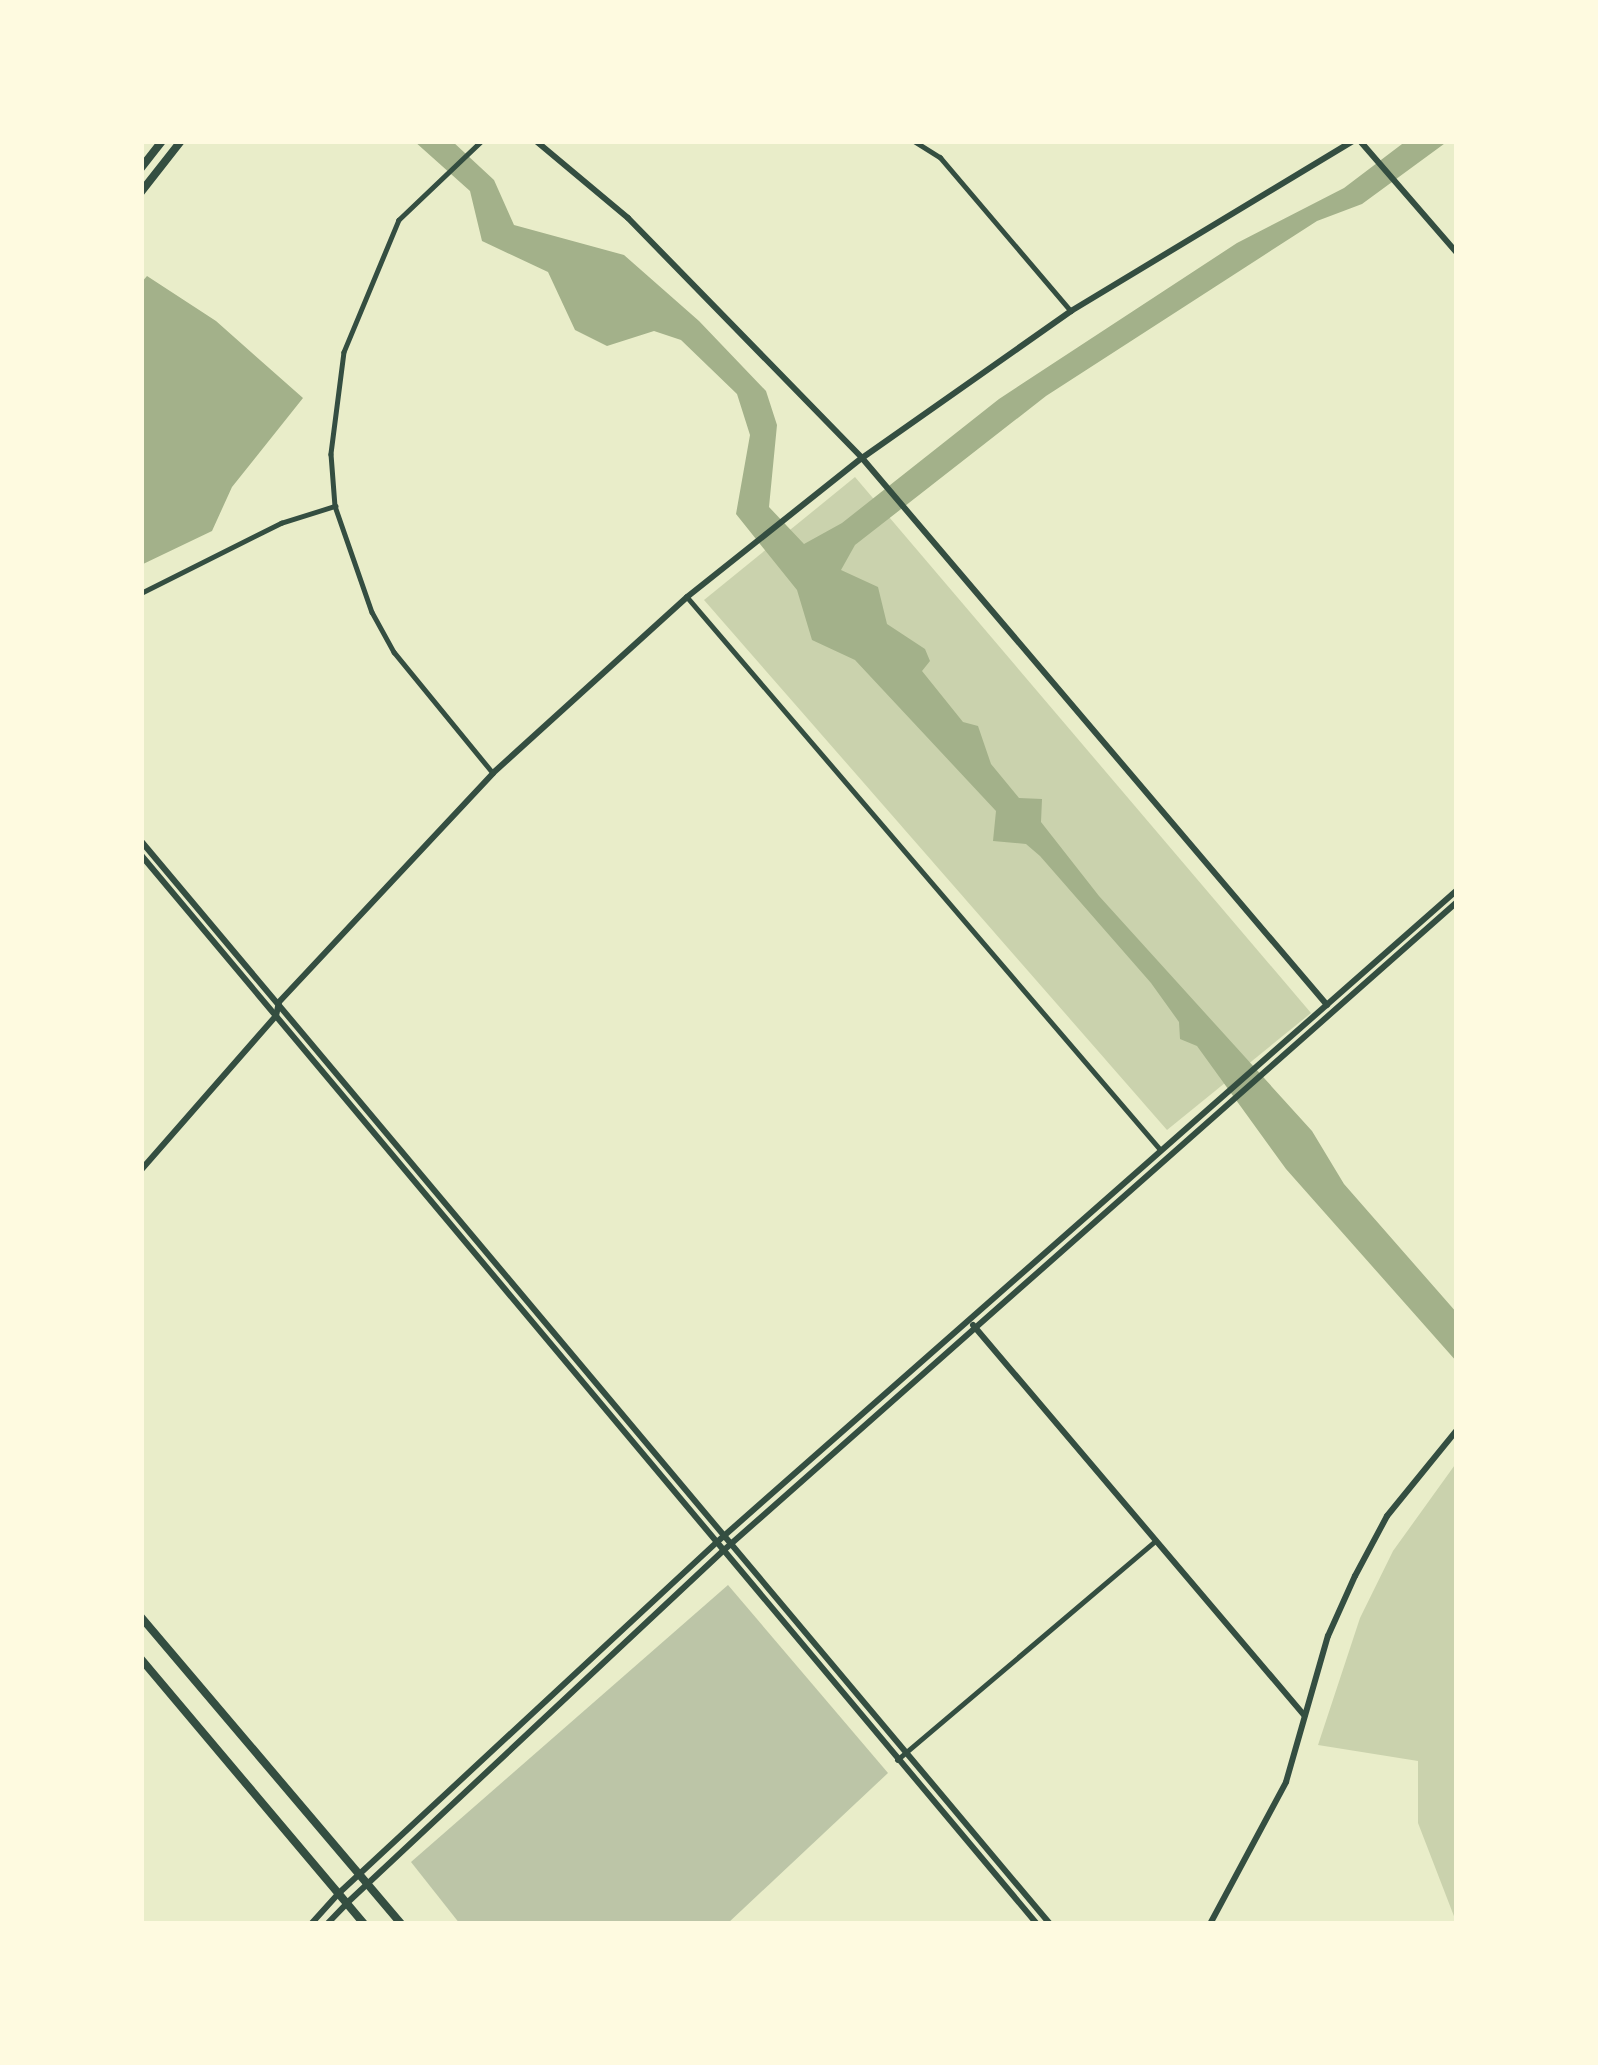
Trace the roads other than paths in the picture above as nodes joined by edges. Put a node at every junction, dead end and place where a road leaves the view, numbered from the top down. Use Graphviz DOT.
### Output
graph roads {
  1 [pos="162,141"];
  2 [pos="181,141"];
  3 [pos="482,141"];
  4 [pos="536,141"];
  5 [pos="914,141"];
  6 [pos="1356,141"];
  7 [pos="141,168"];
  8 [pos="141,192"];
  9 [pos="1457,253"];
  10 [pos="1071,310"];
  11 [pos="862,458"];
  12 [pos="335,506"];
  13 [pos="141,593"];
  14 [pos="687,597"];
  15 [pos="493,773"];
  16 [pos="141,841"];
  17 [pos="141,855"];
  18 [pos="1457,890"];
  19 [pos="1457,902"];
  20 [pos="279,1002"];
  21 [pos="1327,1005"];
  22 [pos="277,1016"];
  23 [pos="1275,1056"];
  24 [pos="1219,1105"];
  25 [pos="1160,1150"];
  26 [pos="141,1170"];
  27 [pos="968,1318"];
  28 [pos="974,1326"];
  29 [pos="1457,1430"];
  30 [pos="725,1534"];
  31 [pos="1154,1541"];
  32 [pos="717,1542"];
  33 [pos="732,1543"];
  34 [pos="724,1550"];
  35 [pos="141,1617"];
  36 [pos="141,1659"];
  37 [pos="1304,1715"];
  38 [pos="904,1753"];
  39 [pos="897,1760"];
  40 [pos="358,1874"];
  41 [pos="367,1883"];
  42 [pos="339,1894"];
  43 [pos="347,1903"];
  44 [pos="311,1924"];
  45 [pos="327,1924"];
  46 [pos="364,1924"];
  47 [pos="401,1924"];
  48 [pos="1037,1924"];
  49 [pos="1050,1924"];
  50 [pos="1210,1924"];
  1 -- 7 [label="main road"];
  2 -- 8 [label="main road"];
  3 -- 12 [label="street"];
  4 -- 11 [label="street"];
  5 -- 10 [label="street"];
  6 -- 9 [label="street"];
  6 -- 10 [label="street"];
  10 -- 11 [label="street"];
  11 -- 14 [label="street"];
  11 -- 21 [label="street"];
  12 -- 13 [label="street"];
  12 -- 15 [label="street"];
  14 -- 15 [label="street"];
  14 -- 25 [label="street"];
  15 -- 20 [label="street"];
  16 -- 20 [label="street"];
  17 -- 22 [label="street"];
  18 -- 21 [label="street"];
  19 -- 23 [label="street"];
  20 -- 22 [label="street"];
  20 -- 30 [label="street"];
  21 -- 23 [label="street"];
  22 -- 26 [label="street"];
  22 -- 32 [label="street"];
  23 -- 24 [label="street"];
  24 -- 25 [label="street"];
  24 -- 28 [label="street"];
  25 -- 27 [label="street"];
  27 -- 28 [label="street"];
  27 -- 30 [label="street"];
  28 -- 31 [label="street"];
  28 -- 33 [label="street"];
  29 -- 37 [label="street"];
  30 -- 32 [label="street"];
  30 -- 33 [label="street"];
  31 -- 37 [label="street"];
  31 -- 38 [label="street"];
  32 -- 34 [label="street"];
  32 -- 40 [label="street"];
  33 -- 34 [label="street"];
  33 -- 38 [label="street"];
  34 -- 39 [label="street"];
  34 -- 41 [label="street"];
  35 -- 40 [label="main road"];
  36 -- 42 [label="main road"];
  37 -- 50 [label="street"];
  38 -- 39 [label="street"];
  38 -- 49 [label="street"];
  39 -- 48 [label="street"];
  40 -- 41 [label="main road"];
  40 -- 42 [label="street"];
  41 -- 43 [label="street"];
  41 -- 47 [label="main road"];
  42 -- 43 [label="main road"];
  42 -- 44 [label="street"];
  43 -- 45 [label="street"];
  43 -- 46 [label="main road"];
}
